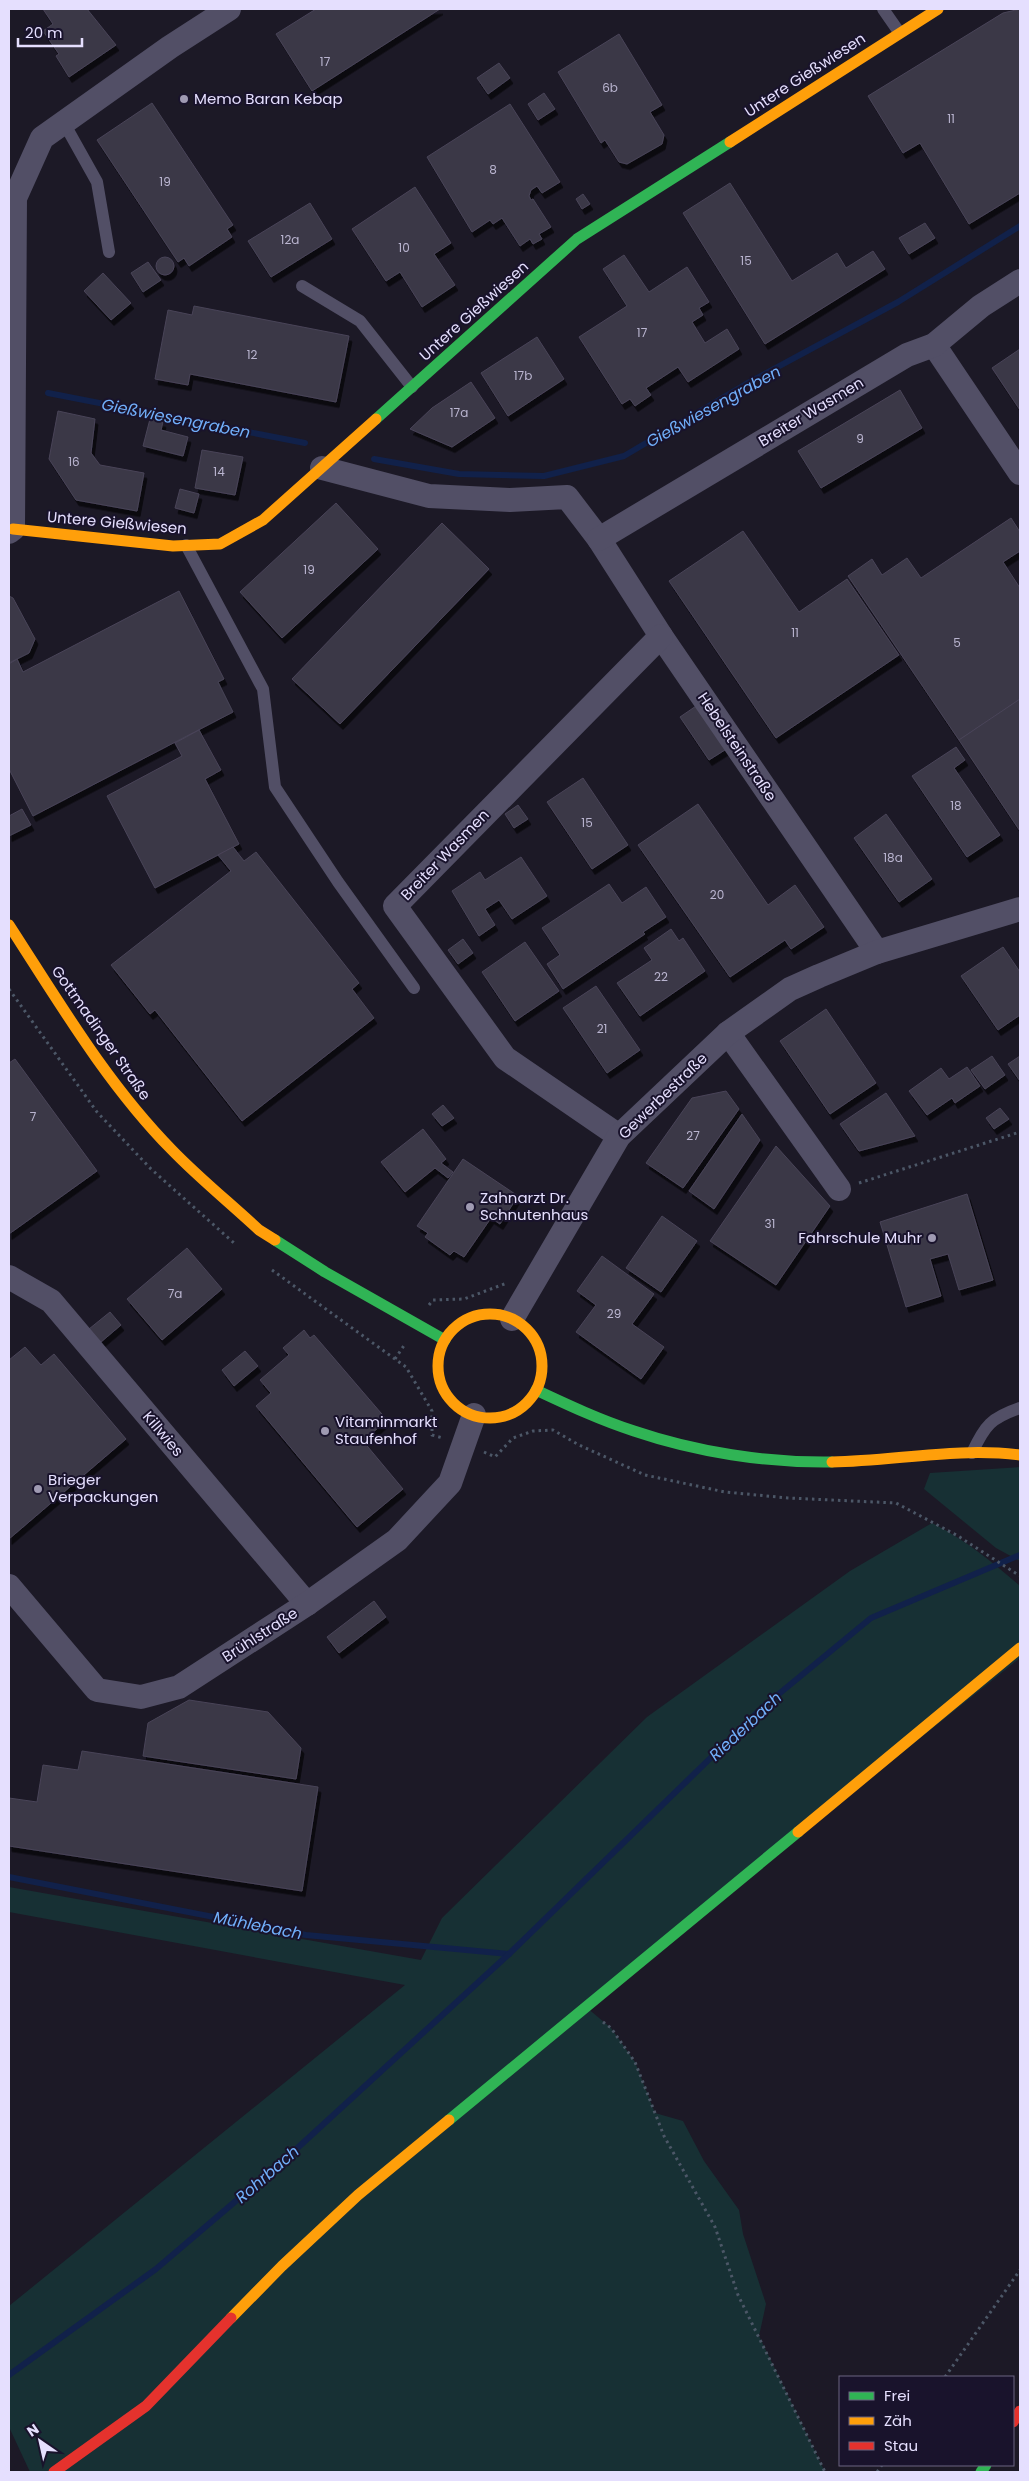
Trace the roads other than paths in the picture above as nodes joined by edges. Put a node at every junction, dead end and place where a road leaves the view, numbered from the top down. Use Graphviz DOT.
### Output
graph roads {
  1 [pos="229,9"];
  2 [pos="884,9"];
  3 [pos="938,9"];
  4 [pos="899,32"];
  5 [pos="64,123"];
  6 [pos="109,252"];
  7 [pos="1020,281"];
  8 [pos="302,286"];
  9 [pos="934,345"];
  10 [pos="412,387"];
  11 [pos="322,468"];
  12 [pos="1020,472"];
  13 [pos="11,530"];
  14 [pos="599,539"];
  15 [pos="186,545"];
  16 [pos="661,636"];
  17 [pos="1020,909"];
  18 [pos="9,925"];
  19 [pos="877,952"];
  20 [pos="414,988"];
  21 [pos="728,1032"];
  22 [pos="619,1136"];
  23 [pos="839,1189"];
  24 [pos="9,1277"];
  25 [pos="512,1319"];
  26 [pos="445,1340"];
  27 [pos="536,1390"];
  28 [pos="1020,1408"];
  29 [pos="474,1415"];
  30 [pos="972,1453"];
  31 [pos="1020,1455"];
  32 [pos="9,1586"];
  33 [pos="306,1604"];
  34 [pos="1020,1648"];
  35 [pos="54,2472"];
  1 -- 5 [label="street"];
  2 -- 4 [label="lane"];
  3 -- 4 [label="main road, Untere Gießwiesen"];
  4 -- 10 [label="main road, Untere Gießwiesen"];
  5 -- 6 [label="lane"];
  5 -- 13 [label="street"];
  7 -- 9 [label="street, Breiter Wasmen"];
  8 -- 10 [label="lane"];
  9 -- 12 [label="street"];
  9 -- 14 [label="street, Breiter Wasmen"];
  10 -- 11 [label="main road, Untere Gießwiesen"];
  11 -- 14 [label="street, Hebelsteinstraße"];
  11 -- 15 [label="main road, Untere Gießwiesen"];
  13 -- 15 [label="main road, Untere Gießwiesen"];
  14 -- 16 [label="street, Hebelsteinstraße"];
  15 -- 20 [label="lane"];
  16 -- 19 [label="street, Hebelsteinstraße"];
  16 -- 22 [label="street, Breiter Wasmen"];
  17 -- 19 [label="street, Gewerbestraße"];
  18 -- 26 [label="main road, Gottmadinger Straße"];
  19 -- 21 [label="street, Gewerbestraße"];
  21 -- 22 [label="street, Gewerbestraße"];
  21 -- 23 [label="street"];
  22 -- 25 [label="street, Gewerbestraße"];
  24 -- 33 [label="street, Killwies"];
  25 -- 26 [label="main road"];
  25 -- 27 [label="main road"];
  26 -- 29 [label="main road"];
  27 -- 29 [label="main road"];
  27 -- 30 [label="main road"];
  28 -- 30 [label="lane"];
  29 -- 33 [label="street, Brühlstraße"];
  30 -- 31 [label="main road"];
  32 -- 33 [label="street, Brühlstraße"];
  34 -- 35 [label="main road"];
}
